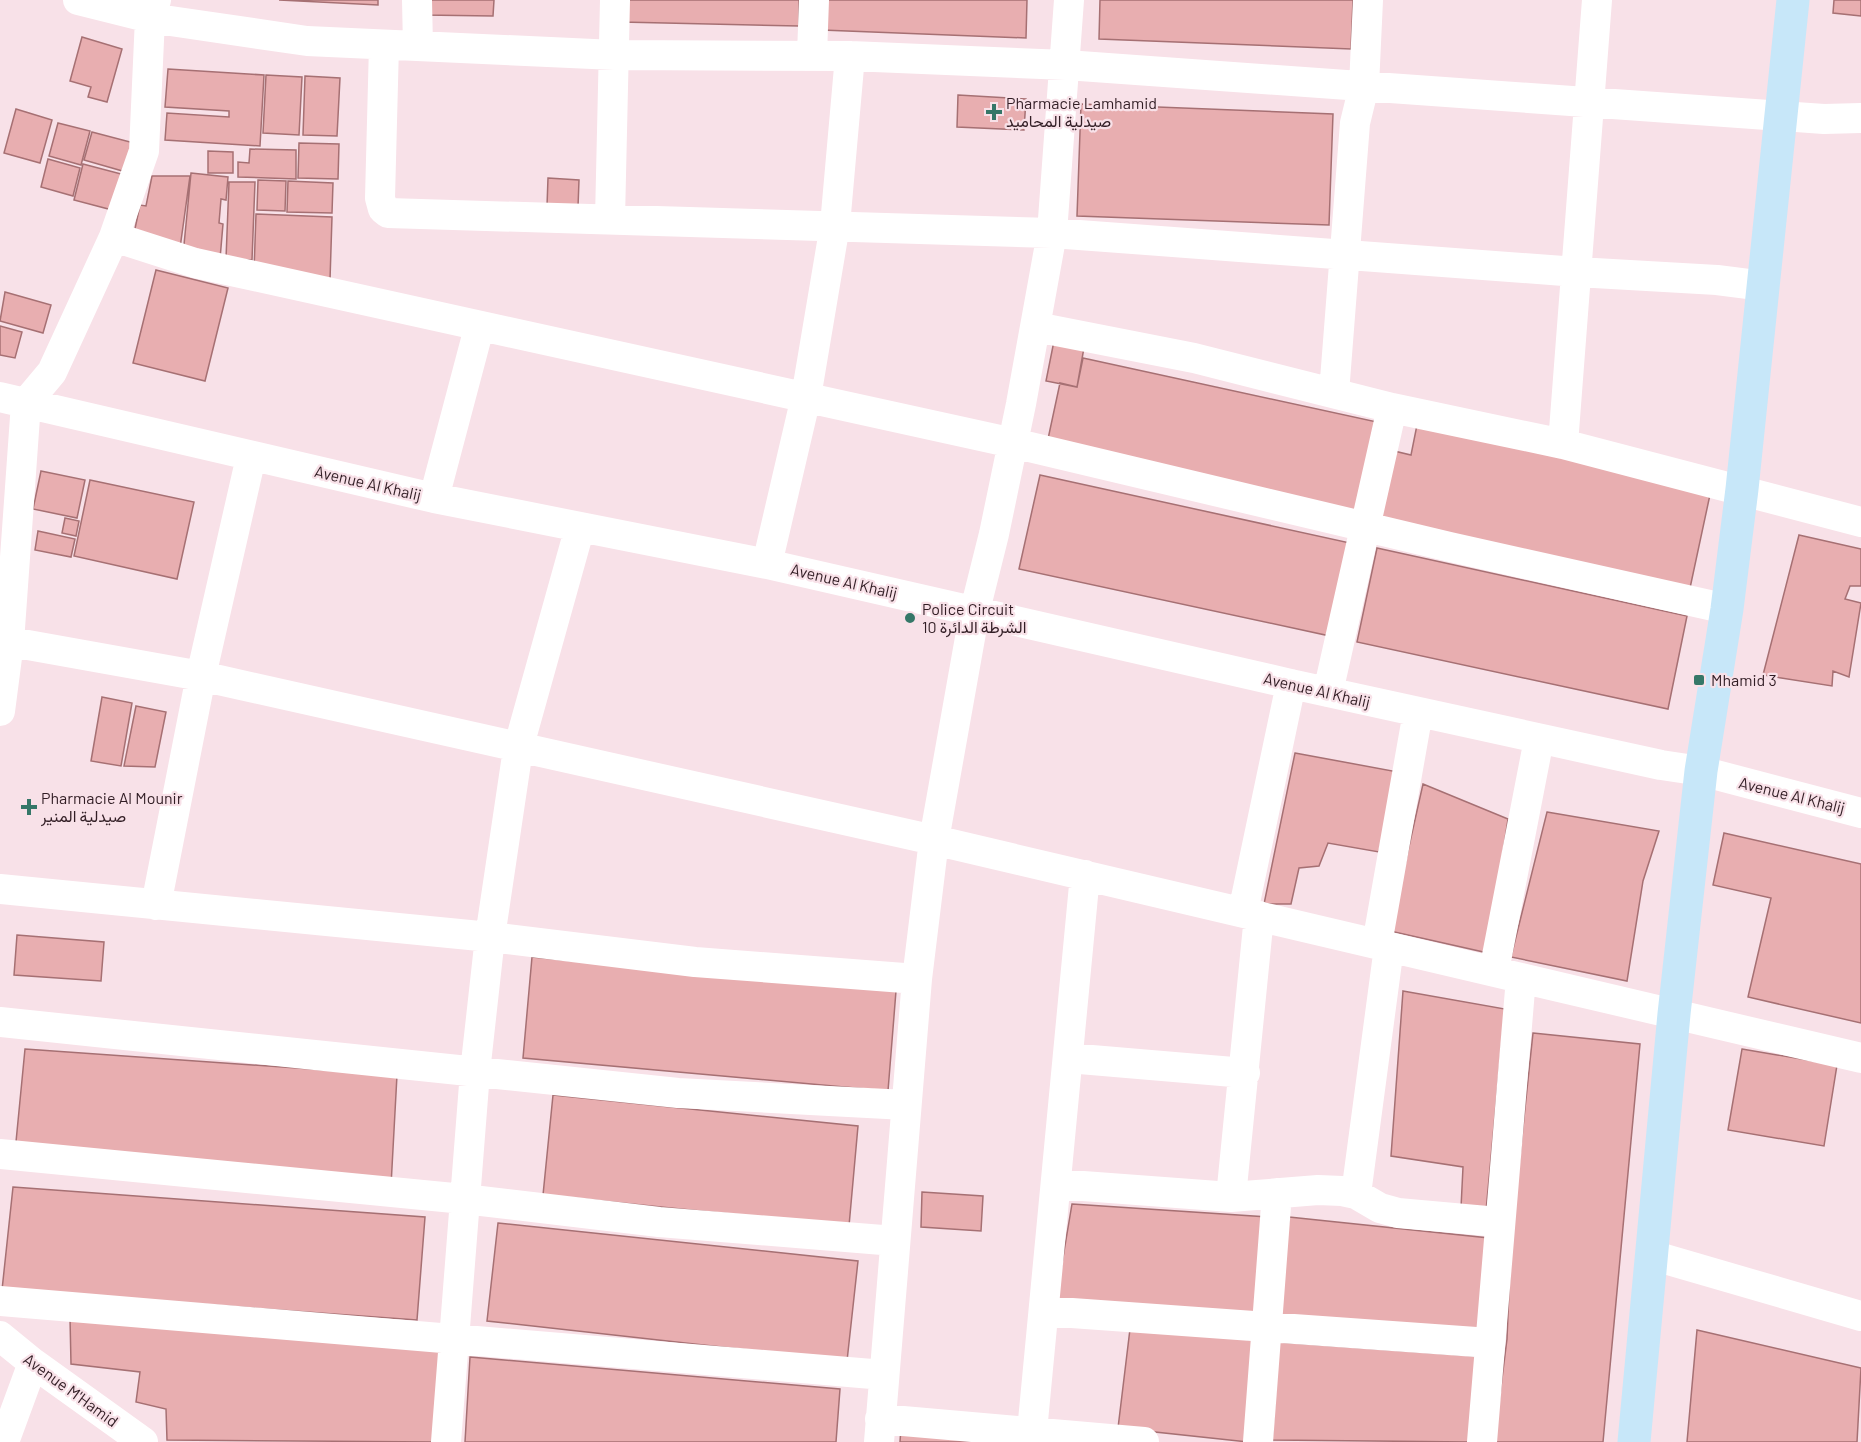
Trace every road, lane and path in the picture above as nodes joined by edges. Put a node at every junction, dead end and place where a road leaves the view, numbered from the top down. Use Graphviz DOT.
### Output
graph roads {
  1 [pos="78,0"];
  2 [pos="417,0"];
  3 [pos="615,0"];
  4 [pos="814,0"];
  5 [pos="1069,0"];
  6 [pos="1368,0"];
  7 [pos="1597,0"];
  8 [pos="1793,0"];
  9 [pos="153,9"];
  10 [pos="384,45"];
  11 [pos="418,46"];
  12 [pos="615,55"];
  13 [pos="812,55"];
  14 [pos="850,56"];
  15 [pos="1066,65"];
  16 [pos="1364,86"];
  17 [pos="1590,103"];
  18 [pos="1780,115"];
  19 [pos="1861,118"];
  20 [pos="610,219"];
  21 [pos="836,225"];
  22 [pos="1052,232"];
  23 [pos="114,237"];
  24 [pos="1344,254"];
  25 [pos="1577,272"];
  26 [pos="1764,286"];
  27 [pos="1036,327"];
  28 [pos="479,328"];
  29 [pos="1334,393"];
  30 [pos="806,397"];
  31 [pos="13,400"];
  32 [pos="1392,408"];
  33 [pos="1013,443"];
  34 [pos="1563,444"];
  35 [pos="251,457"];
  36 [pos="1742,489"];
  37 [pos="434,498"];
  38 [pos="1861,522"];
  39 [pos="580,527"];
  40 [pos="1366,527"];
  41 [pos="767,564"];
  42 [pos="1727,609"];
  43 [pos="975,610"];
  44 [pos="5,641"];
  45 [pos="201,676"];
  46 [pos="1291,684"];
  47 [pos="1328,692"];
  48 [pos="0,711"];
  49 [pos="1418,712"];
  50 [pos="1539,739"];
  51 [pos="518,749"];
  52 [pos="1701,771"];
  53 [pos="1861,813"];
  54 [pos="934,840"];
  55 [pos="1085,875"];
  56 [pos="0,889"];
  57 [pos="156,905"];
  58 [pos="1251,914"];
  59 [pos="490,937"];
  60 [pos="1383,945"];
  61 [pos="1508,975"];
  62 [pos="917,979"];
  63 [pos="1674,1014"];
  64 [pos="0,1022"];
  65 [pos="1068,1058"];
  66 [pos="1861,1058"];
  67 [pos="475,1072"];
  68 [pos="1245,1073"];
  69 [pos="906,1106"];
  70 [pos="0,1154"];
  71 [pos="1056,1184"];
  72 [pos="1277,1193"];
  73 [pos="1356,1194"];
  74 [pos="1231,1197"];
  75 [pos="464,1200"];
  76 [pos="1498,1222"];
  77 [pos="895,1241"];
  78 [pos="1651,1256"];
  79 [pos="0,1301"];
  80 [pos="1044,1311"];
  81 [pos="1861,1316"];
  82 [pos="1267,1327"];
  83 [pos="0,1336"];
  84 [pos="454,1338"];
  85 [pos="1490,1343"];
  86 [pos="33,1363"];
  87 [pos="884,1375"];
  88 [pos="880,1431"];
  89 [pos="1032,1437"];
  90 [pos="4,1442"];
  91 [pos="143,1442"];
  92 [pos="446,1442"];
  93 [pos="1144,1442"];
  94 [pos="1258,1442"];
  95 [pos="1482,1442"];
  96 [pos="1634,1442"];
  1 -- 9 [label="street"];
  2 -- 11 [label="street"];
  3 -- 12 [label="street"];
  4 -- 13 [label="street"];
  5 -- 15 [label="street"];
  6 -- 16 [label="street"];
  7 -- 17 [label="street"];
  8 -- 18 [label="street"];
  9 -- 10 [label="street"];
  9 -- 23 [label="street"];
  10 -- 11 [label="street"];
  10 -- 20 [label="street"];
  11 -- 12 [label="street"];
  12 -- 13 [label="street"];
  12 -- 20 [label="street"];
  13 -- 14 [label="street"];
  14 -- 15 [label="street"];
  14 -- 21 [label="street"];
  15 -- 16 [label="street"];
  15 -- 22 [label="street"];
  16 -- 17 [label="street"];
  16 -- 24 [label="street"];
  17 -- 18 [label="street"];
  17 -- 25 [label="street"];
  18 -- 19 [label="street"];
  18 -- 26 [label="street"];
  20 -- 21 [label="street"];
  21 -- 22 [label="street"];
  21 -- 30 [label="street"];
  22 -- 24 [label="street"];
  22 -- 27 [label="street"];
  23 -- 28 [label="street"];
  23 -- 31 [label="street"];
  24 -- 25 [label="street"];
  24 -- 29 [label="street"];
  25 -- 26 [label="street"];
  25 -- 34 [label="street"];
  26 -- 36 [label="street"];
  27 -- 29 [label="street"];
  27 -- 33 [label="street"];
  28 -- 30 [label="street"];
  28 -- 37 [label="street"];
  29 -- 32 [label="street"];
  30 -- 33 [label="street"];
  30 -- 41 [label="street"];
  31 -- 35 [label="street, Avenue Al Khalij"];
  31 -- 44 [label="street"];
  32 -- 34 [label="street"];
  32 -- 40 [label="street"];
  33 -- 40 [label="street"];
  33 -- 43 [label="street"];
  34 -- 36 [label="street"];
  35 -- 37 [label="street, Avenue Al Khalij"];
  35 -- 45 [label="street"];
  36 -- 38 [label="street"];
  36 -- 42 [label="street"];
  37 -- 39 [label="street, Avenue Al Khalij"];
  39 -- 41 [label="street, Avenue Al Khalij"];
  39 -- 51 [label="street"];
  40 -- 42 [label="street"];
  40 -- 47 [label="street"];
  41 -- 43 [label="street, Avenue Al Khalij"];
  42 -- 52 [label="street"];
  43 -- 46 [label="street, Avenue Al Khalij"];
  43 -- 54 [label="street"];
  44 -- 45 [label="street"];
  44 -- 48 [label="street"];
  45 -- 51 [label="street"];
  45 -- 57 [label="street"];
  46 -- 47 [label="street, Avenue Al Khalij"];
  46 -- 58 [label="street"];
  47 -- 49 [label="street, Avenue Al Khalij"];
  49 -- 50 [label="street, Avenue Al Khalij"];
  49 -- 60 [label="street"];
  50 -- 52 [label="street, Avenue Al Khalij"];
  50 -- 61 [label="street"];
  51 -- 54 [label="street"];
  51 -- 59 [label="street"];
  52 -- 53 [label="street, Avenue Al Khalij"];
  52 -- 63 [label="street"];
  54 -- 55 [label="street"];
  54 -- 62 [label="street"];
  55 -- 58 [label="street"];
  55 -- 65 [label="street"];
  56 -- 57 [label="street"];
  57 -- 59 [label="street"];
  58 -- 60 [label="street"];
  58 -- 68 [label="street"];
  59 -- 62 [label="street"];
  59 -- 67 [label="street"];
  60 -- 61 [label="street"];
  60 -- 73 [label="street"];
  61 -- 63 [label="street"];
  61 -- 76 [label="street"];
  62 -- 69 [label="street"];
  63 -- 66 [label="street"];
  63 -- 78 [label="street"];
  64 -- 67 [label="street"];
  65 -- 68 [label="street"];
  65 -- 71 [label="street"];
  67 -- 69 [label="street"];
  67 -- 75 [label="street"];
  68 -- 74 [label="street"];
  69 -- 77 [label="street"];
  70 -- 75 [label="street"];
  71 -- 74 [label="street"];
  71 -- 80 [label="street"];
  72 -- 73 [label="street"];
  72 -- 74 [label="street"];
  72 -- 82 [label="street"];
  73 -- 76 [label="street"];
  75 -- 77 [label="street"];
  75 -- 84 [label="street"];
  76 -- 85 [label="street"];
  77 -- 87 [label="street"];
  78 -- 81 [label="street"];
  78 -- 96 [label="street"];
  79 -- 84 [label="street"];
  80 -- 82 [label="street"];
  80 -- 89 [label="street"];
  82 -- 85 [label="street"];
  82 -- 94 [label="street"];
  83 -- 86 [label="street, Avenue M'Hamid"];
  84 -- 87 [label="street"];
  84 -- 92 [label="street"];
  85 -- 95 [label="street"];
  86 -- 90 [label="street"];
  86 -- 91 [label="street, Avenue M'Hamid"];
  87 -- 88 [label="street"];
  88 -- 89 [label="street"];
  89 -- 93 [label="street"];
}
